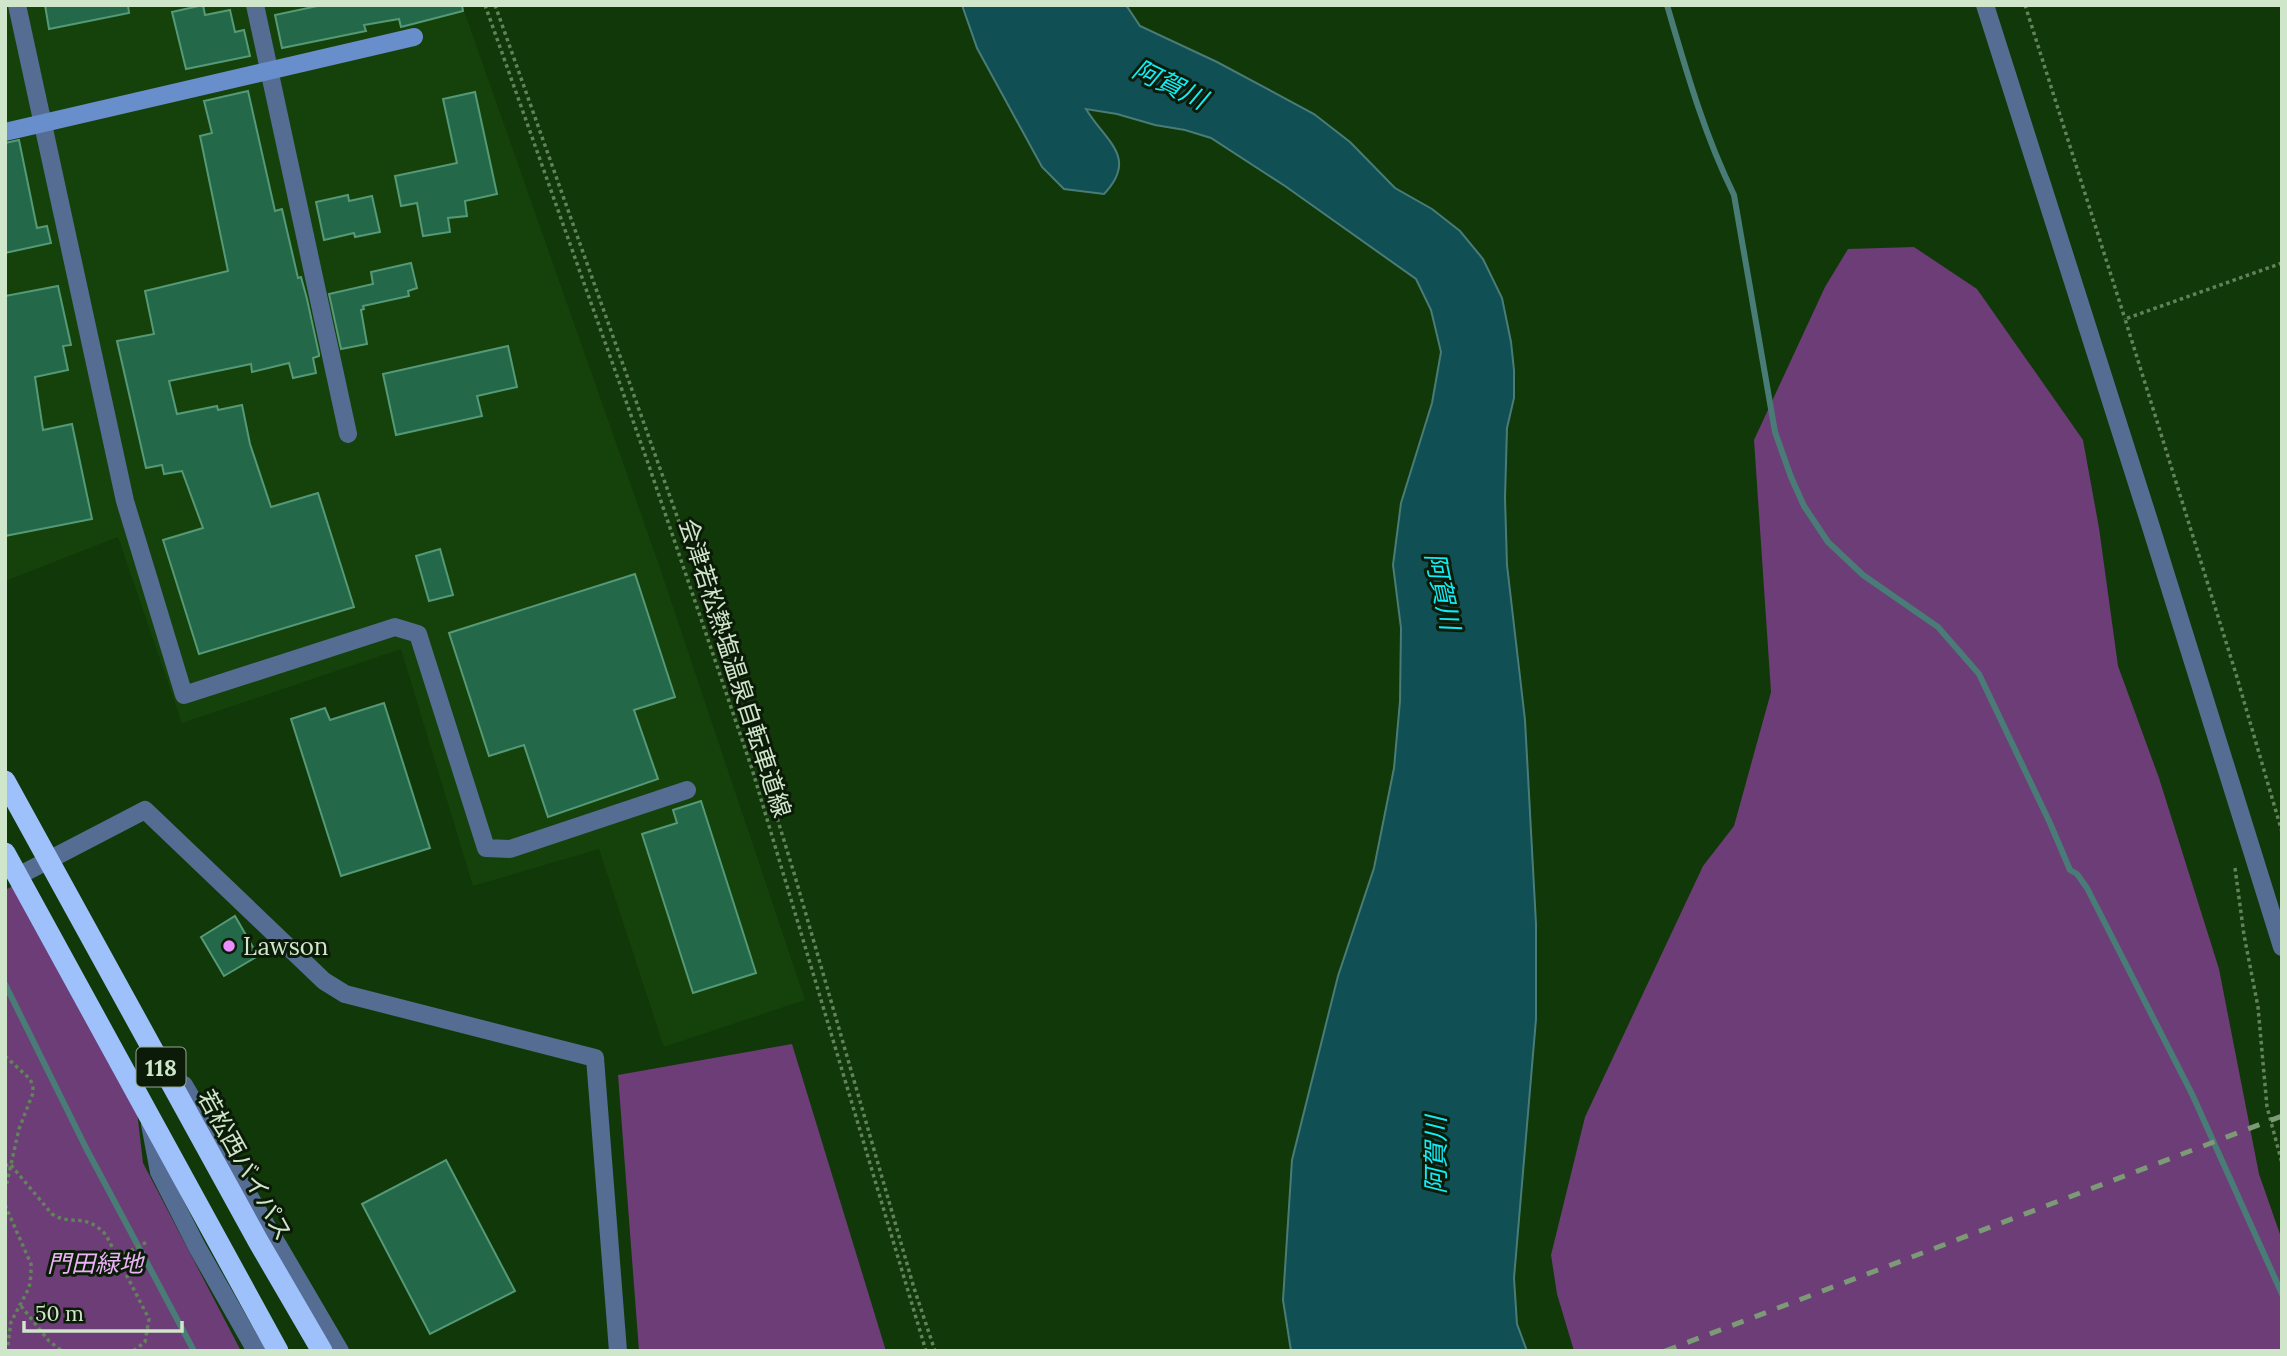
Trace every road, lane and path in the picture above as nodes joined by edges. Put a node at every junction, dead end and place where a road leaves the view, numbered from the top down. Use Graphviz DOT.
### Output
graph roads {
  1 [pos="17,5"];
  2 [pos="255,5"];
  3 [pos="485,5"];
  4 [pos="495,5"];
  5 [pos="1985,5"];
  6 [pos="2025,5"];
  7 [pos="414,37"];
  8 [pos="270,71"];
  9 [pos="44,123"];
  10 [pos="5,132"];
  11 [pos="2282,263"];
  12 [pos="2124,319"];
  13 [pos="348,434"];
  14 [pos="5,781"];
  15 [pos="687,790"];
  16 [pos="2282,832"];
  17 [pos="5,853"];
  18 [pos="48,862"];
  19 [pos="2235,866"];
  20 [pos="11,879"];
  21 [pos="2282,947"];
  22 [pos="146,1039"];
  23 [pos="5,1056"];
  24 [pos="149,1117"];
  25 [pos="2282,1163"];
  26 [pos="8,1165"];
  27 [pos="5,1191"];
  28 [pos="5,1205"];
  29 [pos="149,1241"];
  30 [pos="118,1257"];
  31 [pos="20,1306"];
  32 [pos="7,1351"];
  33 [pos="62,1351"];
  34 [pos="132,1351"];
  35 [pos="256,1351"];
  36 [pos="278,1351"];
  37 [pos="322,1351"];
  38 [pos="340,1351"];
  39 [pos="618,1351"];
  40 [pos="926,1351"];
  41 [pos="935,1351"];
  1 -- 9 [label="street"];
  2 -- 8 [label="street"];
  3 -- 40 [label="path, 会津若松熱塩温泉自転車道線"];
  4 -- 41 [label="path"];
  5 -- 21 [label="street"];
  6 -- 12 [label="path"];
  7 -- 8 [label="street"];
  8 -- 9 [label="street"];
  8 -- 13 [label="street"];
  9 -- 10 [label="street"];
  9 -- 15 [label="street"];
  11 -- 12 [label="path"];
  12 -- 16 [label="path"];
  14 -- 18 [label="highway, 若松西バイパス / 118"];
  17 -- 20 [label="highway, 118"];
  18 -- 20 [label="street"];
  18 -- 22 [label="highway, 若松西バイパス / 118"];
  18 -- 39 [label="street"];
  19 -- 25 [label="path"];
  20 -- 24 [label="highway, 118"];
  22 -- 37 [label="highway, 若松西バイパス / 118"];
  22 -- 38 [label="street"];
  23 -- 26 [label="path"];
  24 -- 35 [label="street"];
  24 -- 36 [label="highway, 118"];
  26 -- 27 [label="path"];
  26 -- 30 [label="path"];
  28 -- 31 [label="path"];
  29 -- 30 [label="path"];
  30 -- 34 [label="path"];
  31 -- 32 [label="path"];
  31 -- 33 [label="path"];
}
